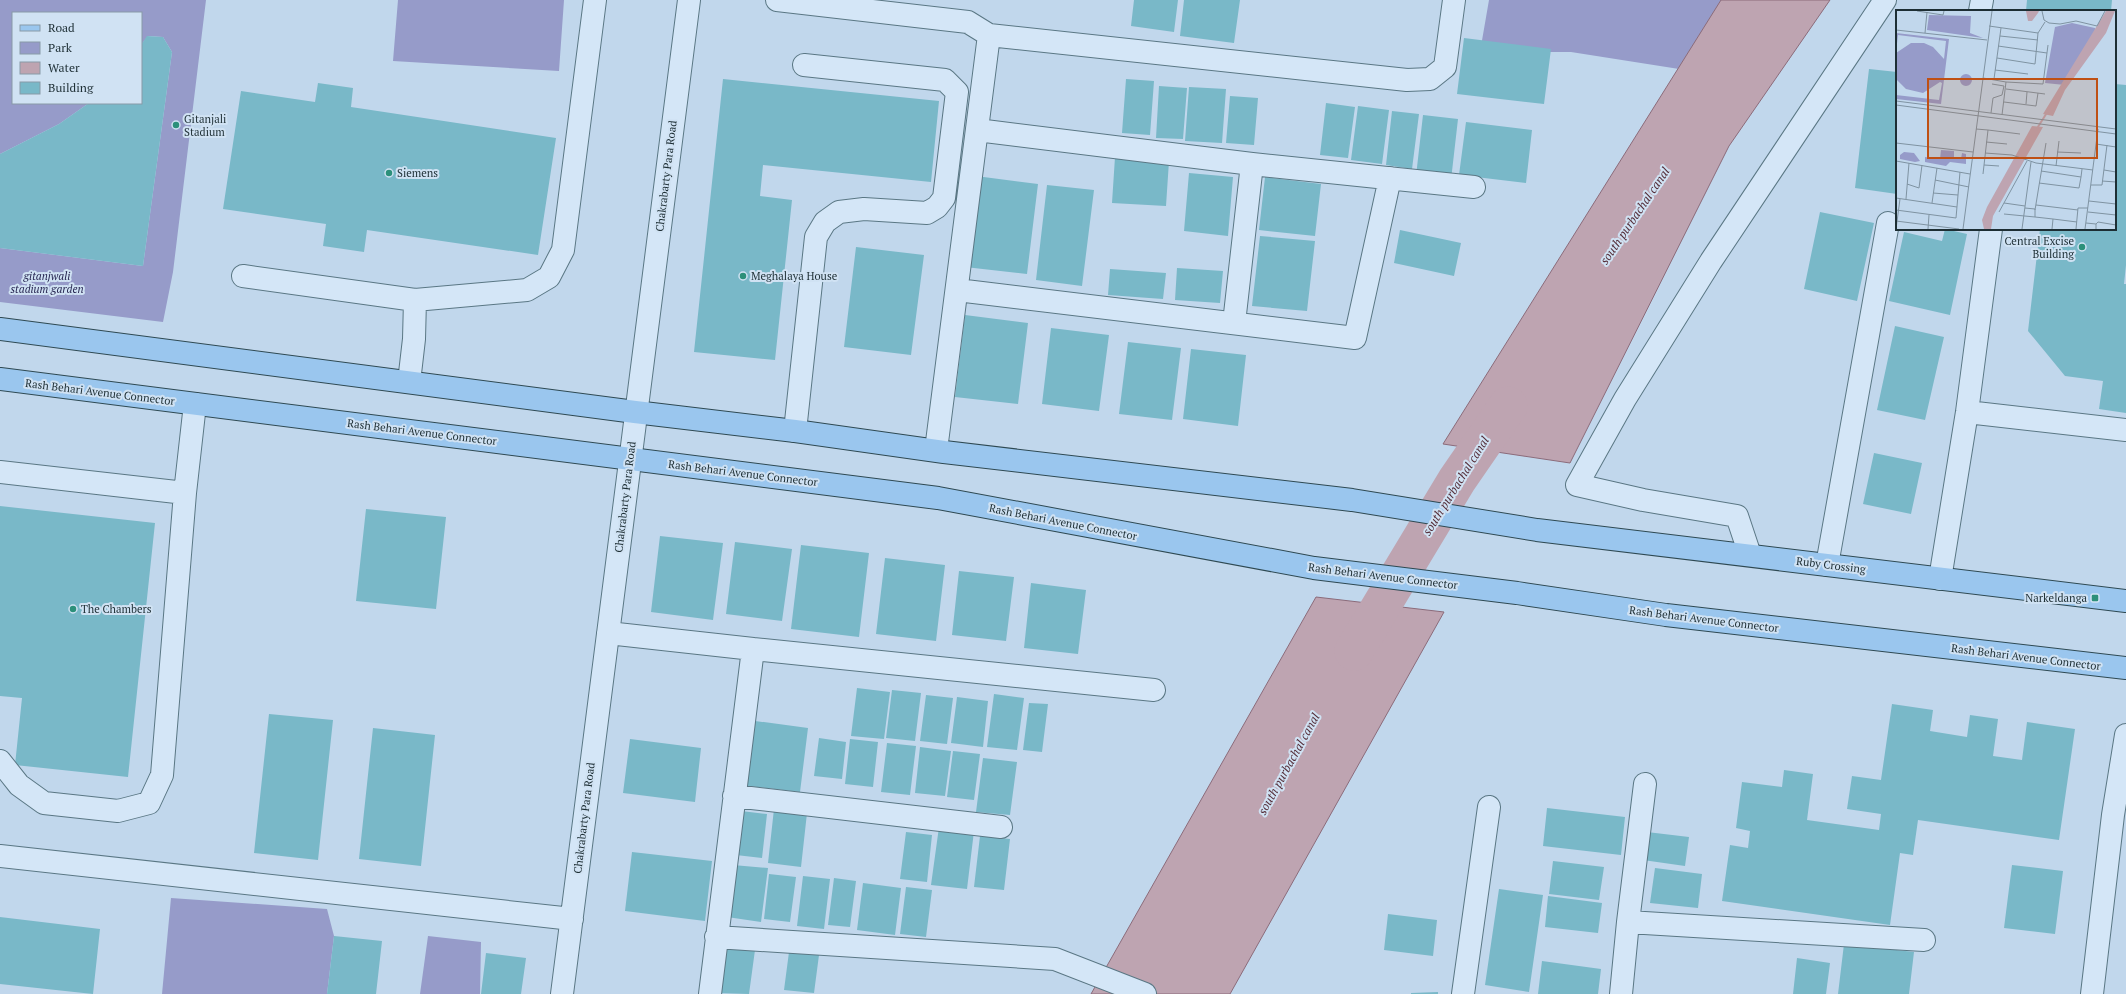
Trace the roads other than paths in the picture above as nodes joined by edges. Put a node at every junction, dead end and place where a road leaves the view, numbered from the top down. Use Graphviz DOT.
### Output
graph roads {
  1 [pos="595,0"];
  2 [pos="688,0"];
  3 [pos="777,0"];
  4 [pos="1454,0"];
  5 [pos="1885,0"];
  6 [pos="1982,0"];
  7 [pos="835,4"];
  8 [pos="1980,10"];
  9 [pos="989,35"];
  10 [pos="804,64"];
  11 [pos="977,130"];
  12 [pos="1252,164"];
  13 [pos="1390,178"];
  14 [pos="1474,187"];
  15 [pos="1888,223"];
  16 [pos="1991,230"];
  17 [pos="243,276"];
  18 [pos="957,290"];
  19 [pos="415,300"];
  20 [pos="1234,323"];
  21 [pos="0,329"];
  22 [pos="0,379"];
  23 [pos="408,382"];
  24 [pos="195,404"];
  25 [pos="635,412"];
  26 [pos="1968,412"];
  27 [pos="2126,430"];
  28 [pos="795,431"];
  29 [pos="936,450"];
  30 [pos="630,459"];
  31 [pos="0,472"];
  32 [pos="184,493"];
  33 [pos="1750,555"];
  34 [pos="1827,565"];
  35 [pos="1940,579"];
  36 [pos="2126,601"];
  37 [pos="608,633"];
  38 [pos="753,649"];
  39 [pos="2126,668"];
  40 [pos="1154,690"];
  41 [pos="2126,735"];
  42 [pos="0,761"];
  43 [pos="1645,784"];
  44 [pos="734,796"];
  45 [pos="1489,807"];
  46 [pos="2120,816"];
  47 [pos="1001,827"];
  48 [pos="0,856"];
  49 [pos="572,919"];
  50 [pos="1628,922"];
  51 [pos="716,937"];
  52 [pos="1924,940"];
  53 [pos="562,994"];
  54 [pos="710,994"];
  55 [pos="1145,994"];
  56 [pos="1463,994"];
  57 [pos="1621,994"];
  58 [pos="2092,994"];
  1 -- 19 [label="street"];
  2 -- 25 [label="street, Chakrabarty Para Road"];
  3 -- 7 [label="street"];
  4 -- 9 [label="street"];
  5 -- 33 [label="street"];
  6 -- 8 [label="street"];
  7 -- 9 [label="street"];
  9 -- 11 [label="street"];
  10 -- 28 [label="street"];
  11 -- 12 [label="street"];
  11 -- 18 [label="street"];
  12 -- 13 [label="street"];
  12 -- 20 [label="street"];
  13 -- 14 [label="street"];
  13 -- 20 [label="street"];
  15 -- 34 [label="street"];
  16 -- 26 [label="street"];
  17 -- 19 [label="street"];
  18 -- 20 [label="street"];
  18 -- 29 [label="street"];
  19 -- 23 [label="street"];
  21 -- 23 [label="main road"];
  22 -- 24 [label="main road, Rash Behari Avenue Connector"];
  23 -- 25 [label="main road"];
  24 -- 30 [label="main road, Rash Behari Avenue Connector"];
  24 -- 32 [label="street"];
  25 -- 28 [label="main road"];
  25 -- 30 [label="street, Chakrabarty Para Road"];
  26 -- 27 [label="street"];
  26 -- 35 [label="street"];
  28 -- 29 [label="main road"];
  29 -- 33 [label="main road, Ruby Crossing"];
  30 -- 37 [label="street, Chakrabarty Para Road"];
  30 -- 39 [label="main road, Rash Behari Avenue Connector"];
  31 -- 32 [label="street"];
  32 -- 42 [label="street"];
  33 -- 34 [label="main road, Ruby Crossing"];
  34 -- 35 [label="main road, Ruby Crossing"];
  35 -- 36 [label="main road, Ruby Crossing"];
  37 -- 38 [label="street"];
  37 -- 49 [label="street, Chakrabarty Para Road"];
  38 -- 40 [label="street"];
  38 -- 44 [label="street"];
  41 -- 46 [label="street"];
  43 -- 50 [label="street"];
  44 -- 47 [label="street"];
  44 -- 51 [label="street"];
  45 -- 56 [label="street"];
  46 -- 58 [label="street"];
  48 -- 49 [label="street"];
  49 -- 53 [label="street, Chakrabarty Para Road"];
  50 -- 52 [label="street"];
  50 -- 57 [label="street"];
  51 -- 54 [label="street"];
  51 -- 55 [label="street"];
}
